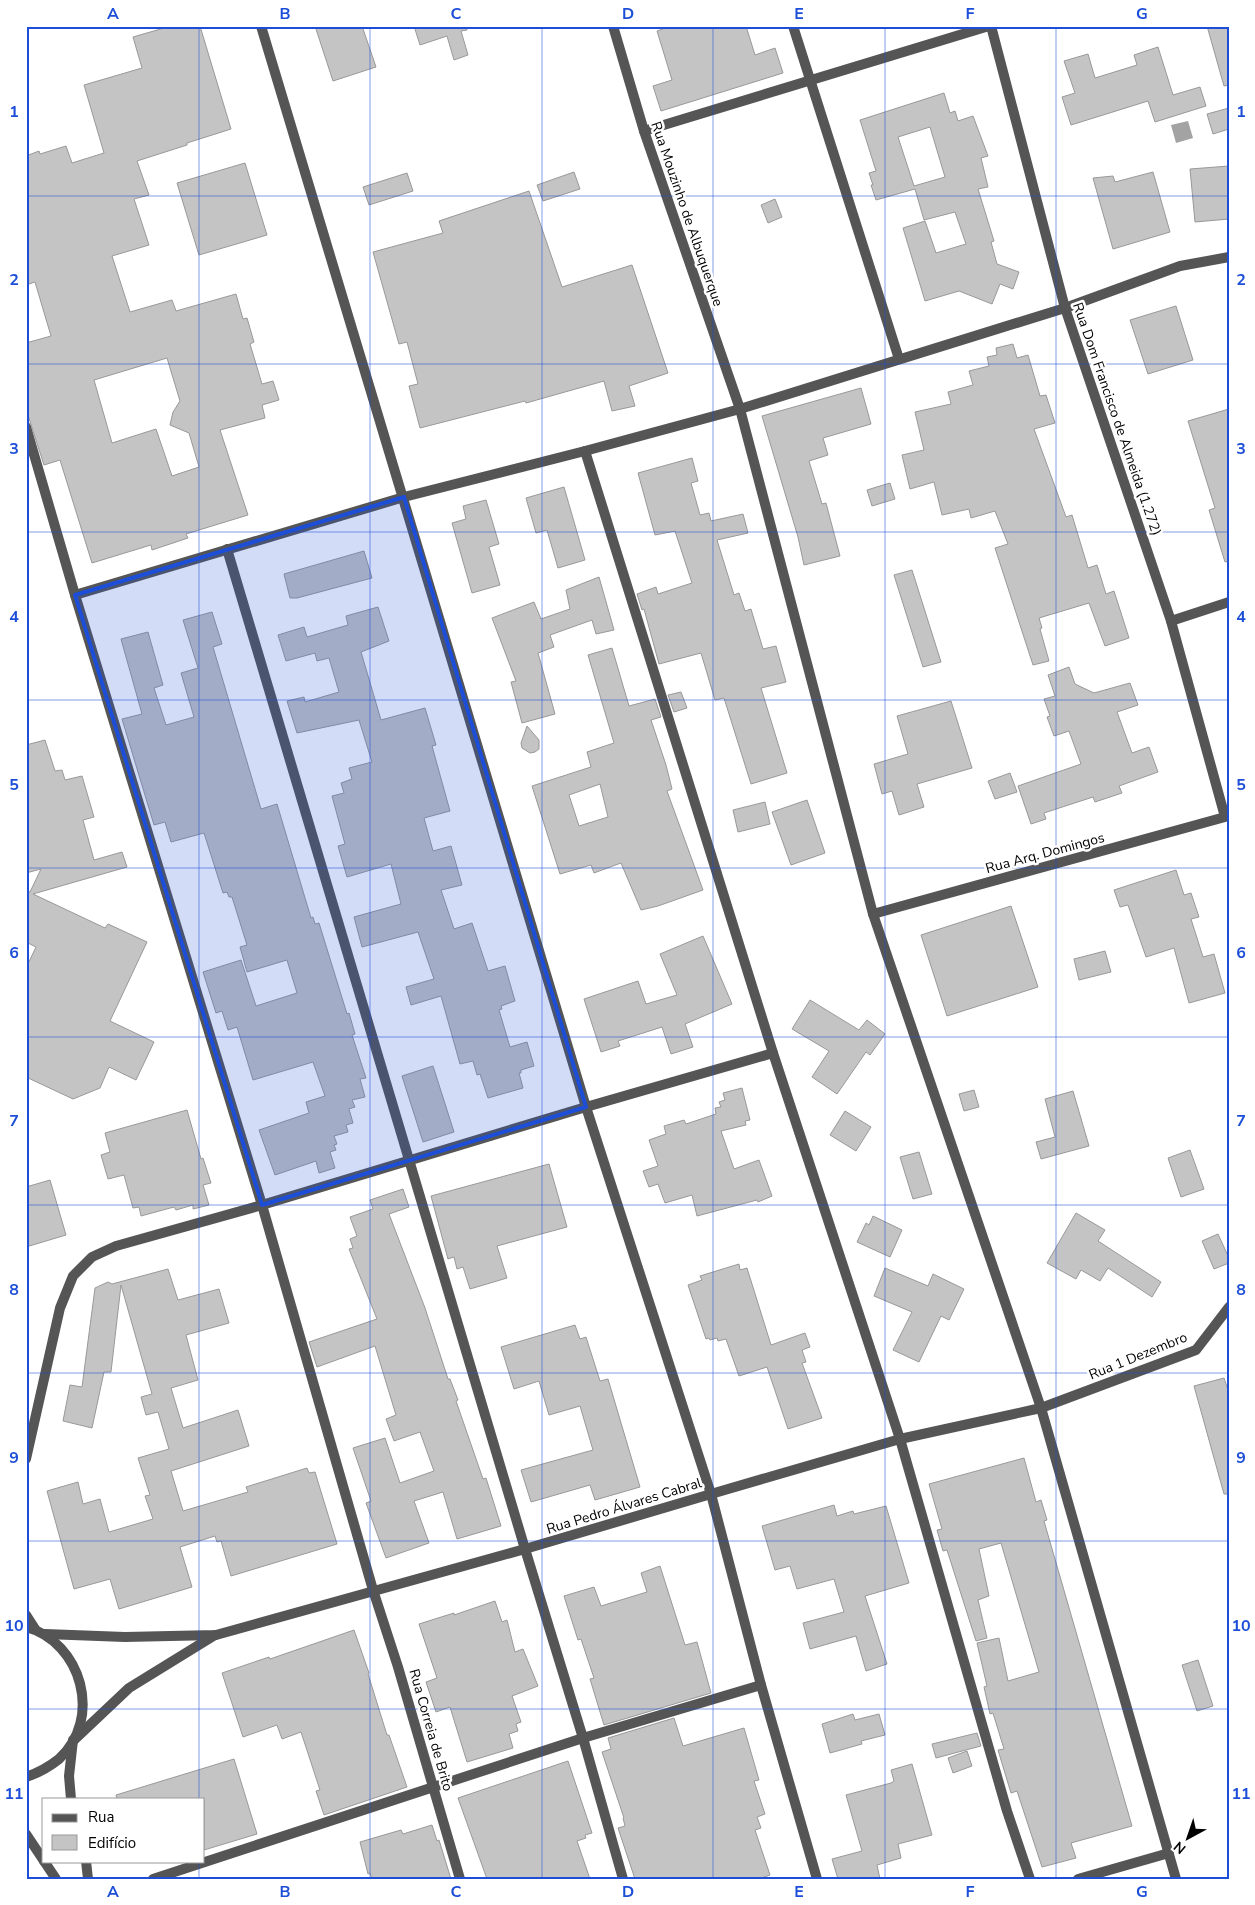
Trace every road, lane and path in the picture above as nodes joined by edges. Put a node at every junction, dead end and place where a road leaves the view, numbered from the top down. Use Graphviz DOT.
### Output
graph roads {
  1 [pos="262,26"];
  2 [pos="613,26"];
  3 [pos="793,26"];
  4 [pos="990,26"];
  5 [pos="810,81"];
  6 [pos="644,131"];
  7 [pos="1229,257"];
  8 [pos="1065,308"];
  9 [pos="899,359"];
  10 [pos="740,409"];
  11 [pos="26,427"];
  12 [pos="586,451"];
  13 [pos="404,497"];
  14 [pos="227,549"];
  15 [pos="75,595"];
  16 [pos="1229,602"];
  17 [pos="1171,621"];
  18 [pos="1225,817"];
  19 [pos="873,914"];
  20 [pos="773,1054"];
  21 [pos="586,1107"];
  22 [pos="409,1161"];
  23 [pos="262,1205"];
  24 [pos="1229,1307"];
  25 [pos="1041,1408"];
  26 [pos="900,1439"];
  27 [pos="26,1459"];
  28 [pos="711,1494"];
  29 [pos="525,1550"];
  30 [pos="373,1590"];
  31 [pos="26,1615"];
  32 [pos="30,1628"];
  33 [pos="45,1634"];
  34 [pos="216,1635"];
  35 [pos="761,1685"];
  36 [pos="583,1738"];
  37 [pos="74,1740"];
  38 [pos="26,1777"];
  39 [pos="434,1786"];
  40 [pos="71,1798"];
  41 [pos="26,1834"];
  42 [pos="1169,1853"];
  43 [pos="42,1858"];
  44 [pos="45,1862"];
  45 [pos="86,1862"];
  46 [pos="204,1862"];
  47 [pos="205,1862"];
  48 [pos="56,1879"];
  49 [pos="88,1879"];
  50 [pos="153,1879"];
  51 [pos="460,1879"];
  52 [pos="623,1879"];
  53 [pos="817,1879"];
  54 [pos="1030,1879"];
  55 [pos="1078,1879"];
  56 [pos="1176,1879"];
  1 -- 13 [label="street"];
  2 -- 6 [label="street, Rua Mouzinho de Albuquerque"];
  3 -- 5 [label="street"];
  4 -- 5 [label="street"];
  4 -- 8 [label="street, Rua Dom Francisco de Almeida (1.272)"];
  5 -- 6 [label="street"];
  5 -- 9 [label="street"];
  6 -- 10 [label="street, Rua Mouzinho de Albuquerque"];
  7 -- 8 [label="street"];
  8 -- 9 [label="street"];
  8 -- 17 [label="street, Rua Dom Francisco de Almeida (1.272)"];
  9 -- 10 [label="street"];
  10 -- 12 [label="street"];
  10 -- 19 [label="street, Rua Mouzinho de Albuquerque"];
  11 -- 15 [label="street, Rua Correia de Brito"];
  12 -- 13 [label="street"];
  12 -- 20 [label="street"];
  13 -- 14 [label="street"];
  13 -- 21 [label="street"];
  14 -- 15 [label="street"];
  14 -- 22 [label="street"];
  15 -- 23 [label="street, Rua Correia de Brito"];
  16 -- 17 [label="street"];
  17 -- 18 [label="street, Rua Dom Francisco de Almeida (1.272)"];
  18 -- 19 [label="street, Rua Arq. Domingos"];
  19 -- 25 [label="street, Rua Mouzinho de Albuquerque"];
  20 -- 21 [label="street"];
  20 -- 26 [label="street"];
  21 -- 22 [label="street"];
  21 -- 28 [label="street"];
  22 -- 23 [label="street"];
  22 -- 29 [label="street"];
  23 -- 27 [label="street"];
  23 -- 30 [label="street, Rua Correia de Brito"];
  24 -- 25 [label="street, Rua 1 Dezembro"];
  25 -- 26 [label="street, Rua Pedro Álvares Cabral"];
  25 -- 42 [label="street, Rua Mouzinho de Albuquerque"];
  26 -- 28 [label="street, Rua Pedro Álvares Cabral"];
  26 -- 54 [label="street"];
  28 -- 29 [label="street, Rua Pedro Álvares Cabral"];
  28 -- 35 [label="street"];
  29 -- 30 [label="street, Rua Pedro Álvares Cabral"];
  29 -- 36 [label="street"];
  30 -- 34 [label="street, Rua Pedro Álvares Cabral"];
  30 -- 39 [label="street, Rua Correia de Brito"];
  31 -- 32 [label="street"];
  32 -- 33 [label="street"];
  33 -- 34 [label="street"];
  33 -- 37 [label="street"];
  34 -- 37 [label="street"];
  35 -- 36 [label="street"];
  35 -- 53 [label="street"];
  36 -- 39 [label="street"];
  36 -- 52 [label="street"];
  37 -- 38 [label="street"];
  37 -- 40 [label="street"];
  39 -- 47 [label="street"];
  39 -- 51 [label="street, Rua Correia de Brito"];
  41 -- 43 [label="street"];
  42 -- 55 [label="street"];
  42 -- 56 [label="street, Rua Mouzinho de Albuquerque"];
  44 -- 48 [label="street"];
  45 -- 49 [label="street"];
  46 -- 50 [label="street"];
}
